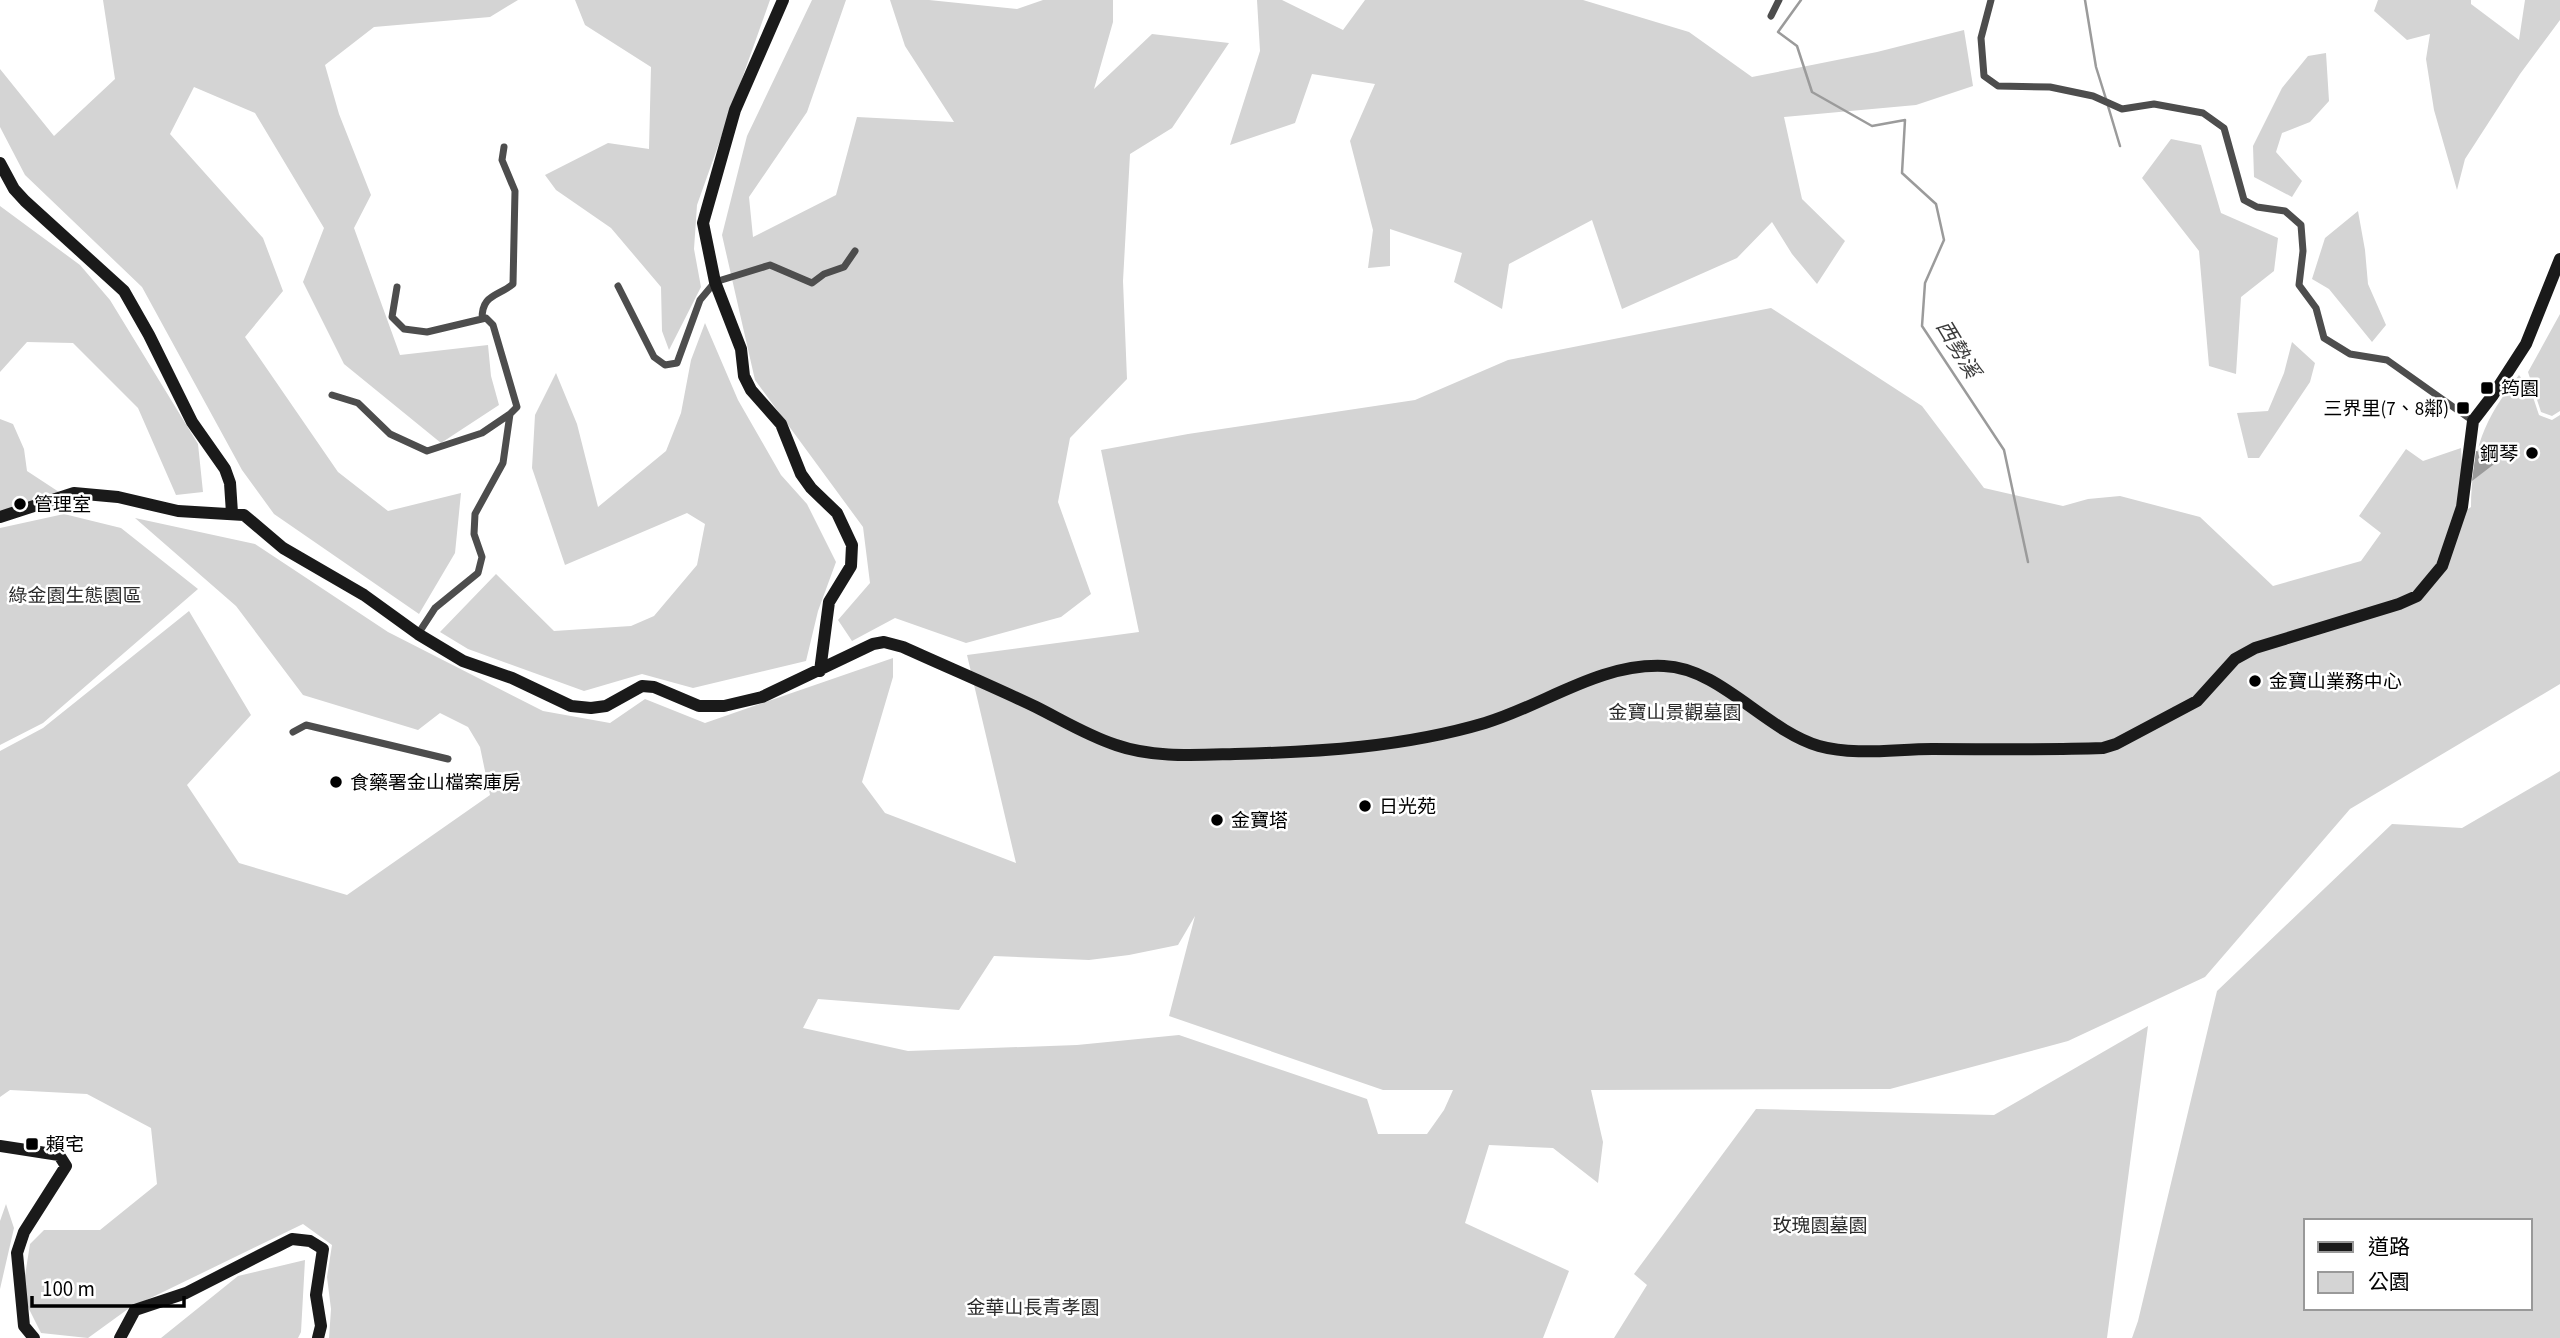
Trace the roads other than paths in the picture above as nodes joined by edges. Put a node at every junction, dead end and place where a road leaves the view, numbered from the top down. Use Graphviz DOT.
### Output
graph roads {
  1 [pos="783,0"];
  2 [pos="1779,0"];
  3 [pos="1991,0"];
  4 [pos="1771,16"];
  5 [pos="504,147"];
  6 [pos="0,163"];
  7 [pos="855,251"];
  8 [pos="2560,259"];
  9 [pos="715,282"];
  10 [pos="618,286"];
  11 [pos="397,287"];
  12 [pos="482,319"];
  13 [pos="332,395"];
  14 [pos="510,414"];
  15 [pos="2473,421"];
  16 [pos="232,513"];
  17 [pos="0,517"];
  18 [pos="418,634"];
  19 [pos="820,671"];
  20 [pos="293,732"];
  21 [pos="448,759"];
  22 [pos="0,1146"];
  23 [pos="34,1338"];
  24 [pos="120,1338"];
  25 [pos="318,1338"];
  1 -- 9 [label="street"];
  2 -- 4 [label="street"];
  3 -- 15 [label="street"];
  5 -- 12 [label="street"];
  6 -- 16 [label="street"];
  7 -- 9 [label="street"];
  8 -- 15 [label="street"];
  9 -- 10 [label="street"];
  9 -- 19 [label="street"];
  11 -- 12 [label="street"];
  12 -- 14 [label="street"];
  13 -- 14 [label="street"];
  14 -- 18 [label="street"];
  15 -- 19 [label="street"];
  16 -- 17 [label="street"];
  16 -- 18 [label="street"];
  18 -- 19 [label="street"];
  20 -- 21 [label="street"];
  22 -- 23 [label="street"];
  24 -- 25 [label="street"];
}
